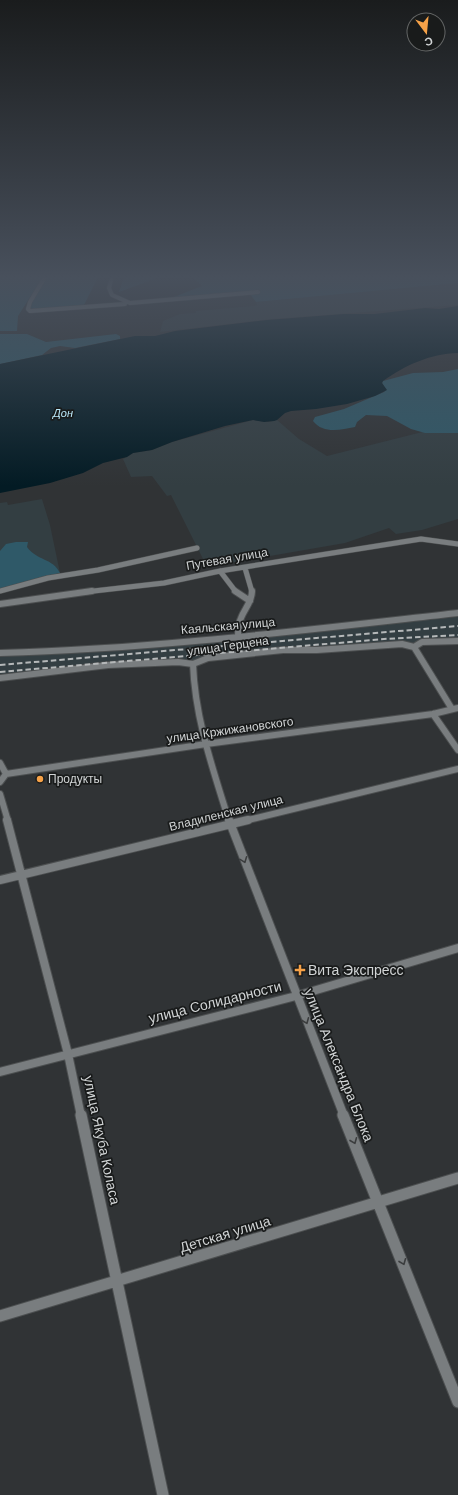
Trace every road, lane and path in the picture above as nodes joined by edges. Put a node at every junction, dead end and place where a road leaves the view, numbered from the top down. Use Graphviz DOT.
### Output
graph roads {
  1 [pos="458,544"];
  2 [pos="197,548"];
  3 [pos="245,568"];
  4 [pos="220,571"];
  5 [pos="0,590"];
  6 [pos="250,601"];
  7 [pos="0,604"];
  8 [pos="458,613"];
  9 [pos="238,637"];
  10 [pos="458,640"];
  11 [pos="414,647"];
  12 [pos="0,653"];
  13 [pos="193,664"];
  14 [pos="0,678"];
  15 [pos="455,709"];
  16 [pos="433,714"];
  17 [pos="206,744"];
  18 [pos="458,750"];
  19 [pos="0,764"];
  20 [pos="458,769"];
  21 [pos="6,774"];
  22 [pos="0,782"];
  23 [pos="0,794"];
  24 [pos="230,824"];
  25 [pos="23,875"];
  26 [pos="0,880"];
  27 [pos="458,948"];
  28 [pos="296,996"];
  29 [pos="68,1054"];
  30 [pos="0,1072"];
  31 [pos="458,1178"];
  32 [pos="378,1201"];
  33 [pos="118,1281"];
  34 [pos="0,1316"];
  35 [pos="458,1402"];
  36 [pos="163,1495"];
  1 -- 3 [label="street, Путевая улица"];
  2 -- 5 [label="street, Путевая улица"];
  3 -- 4 [label="street, Путевая улица"];
  3 -- 6 [label="street"];
  4 -- 6 [label="street"];
  4 -- 7 [label="street, Путевая улица"];
  6 -- 9 [label="street"];
  8 -- 9 [label="street, Каяльская улица"];
  9 -- 12 [label="street, Каяльская улица"];
  10 -- 11 [label="street, улица Герцена"];
  11 -- 13 [label="street, улица Герцена"];
  11 -- 15 [label="street"];
  13 -- 14 [label="street, улица Герцена"];
  13 -- 17 [label="street, улица Александра Блока"];
  15 -- 16 [label="street, улица Кржижановского"];
  16 -- 17 [label="street, улица Кржижановского"];
  16 -- 18 [label="street"];
  17 -- 21 [label="street, улица Кржижановского"];
  17 -- 24 [label="street, улица Александра Блока"];
  19 -- 21 [label="street"];
  20 -- 24 [label="street, Владиленская улица"];
  21 -- 22 [label="street"];
  23 -- 25 [label="street, улица Якуба Коласа"];
  24 -- 25 [label="street, Владиленская улица"];
  24 -- 28 [label="street, улица Александра Блока, one-way"];
  25 -- 26 [label="street, Владиленская улица"];
  25 -- 29 [label="street, улица Якуба Коласа"];
  27 -- 28 [label="street, улица Солидарности"];
  28 -- 29 [label="street, улица Солидарности"];
  28 -- 32 [label="street, улица Александра Блока, one-way"];
  29 -- 30 [label="street, улица Солидарности"];
  29 -- 33 [label="street, улица Якуба Коласа"];
  31 -- 32 [label="street, Детская улица"];
  32 -- 33 [label="street, Детская улица"];
  32 -- 35 [label="street, улица Александра Блока, one-way"];
  33 -- 34 [label="street, Детская улица"];
  33 -- 36 [label="street, улица Якуба Коласа"];
}
